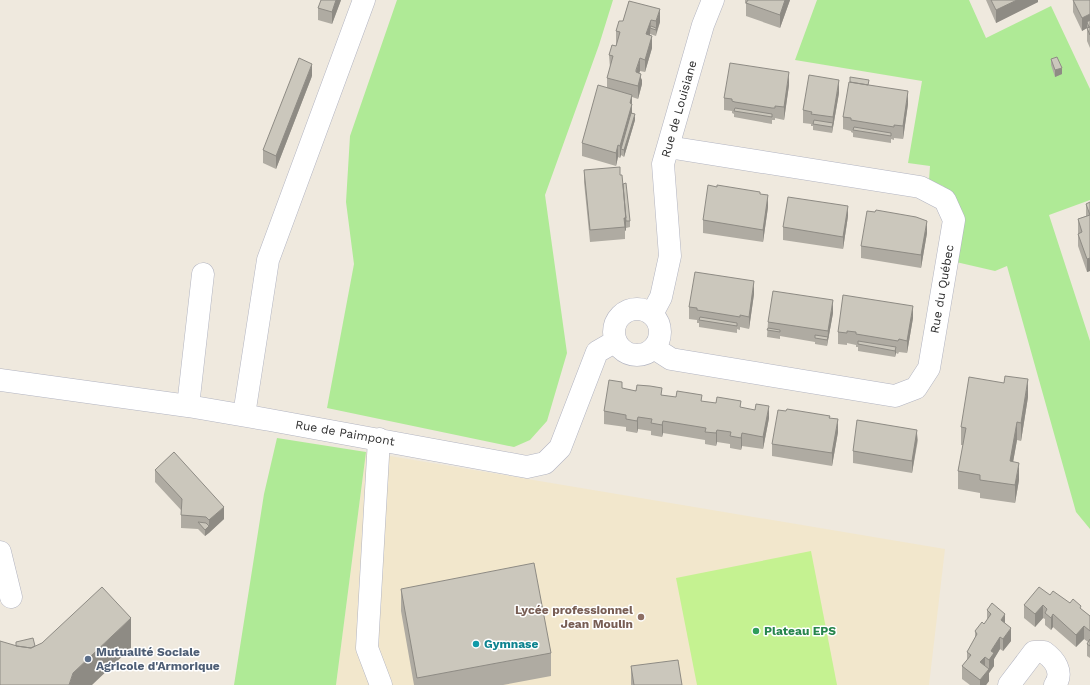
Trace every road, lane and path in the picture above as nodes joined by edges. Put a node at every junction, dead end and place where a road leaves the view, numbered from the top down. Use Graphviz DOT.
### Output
graph roads {
  1 [pos="364,0"];
  2 [pos="713,0"];
  3 [pos="668,147"];
  4 [pos="203,274"];
  5 [pos="652,314"];
  6 [pos="616,341"];
  7 [pos="654,348"];
  8 [pos="0,380"];
  9 [pos="188,406"];
  10 [pos="244,415"];
  11 [pos="380,439"];
  12 [pos="0,552"];
  13 [pos="11,597"];
  14 [pos="381,685"];
  15 [pos="1009,685"];
  16 [pos="1055,685"];
  1 -- 10 [label="street"];
  2 -- 3 [label="street, Rue de Louisiane"];
  3 -- 5 [label="street, Rue de Louisiane"];
  3 -- 7 [label="street, Rue du Québec"];
  4 -- 9 [label="street"];
  5 -- 6 [label="street"];
  5 -- 7 [label="street"];
  6 -- 7 [label="street"];
  6 -- 11 [label="street, Rue de Paimpont"];
  8 -- 9 [label="street, Rue de Paimpont"];
  9 -- 10 [label="street, Rue de Paimpont"];
  10 -- 11 [label="street, Rue de Paimpont"];
  11 -- 14 [label="street"];
  12 -- 13 [label="street"];
  15 -- 16 [label="street"];
}
